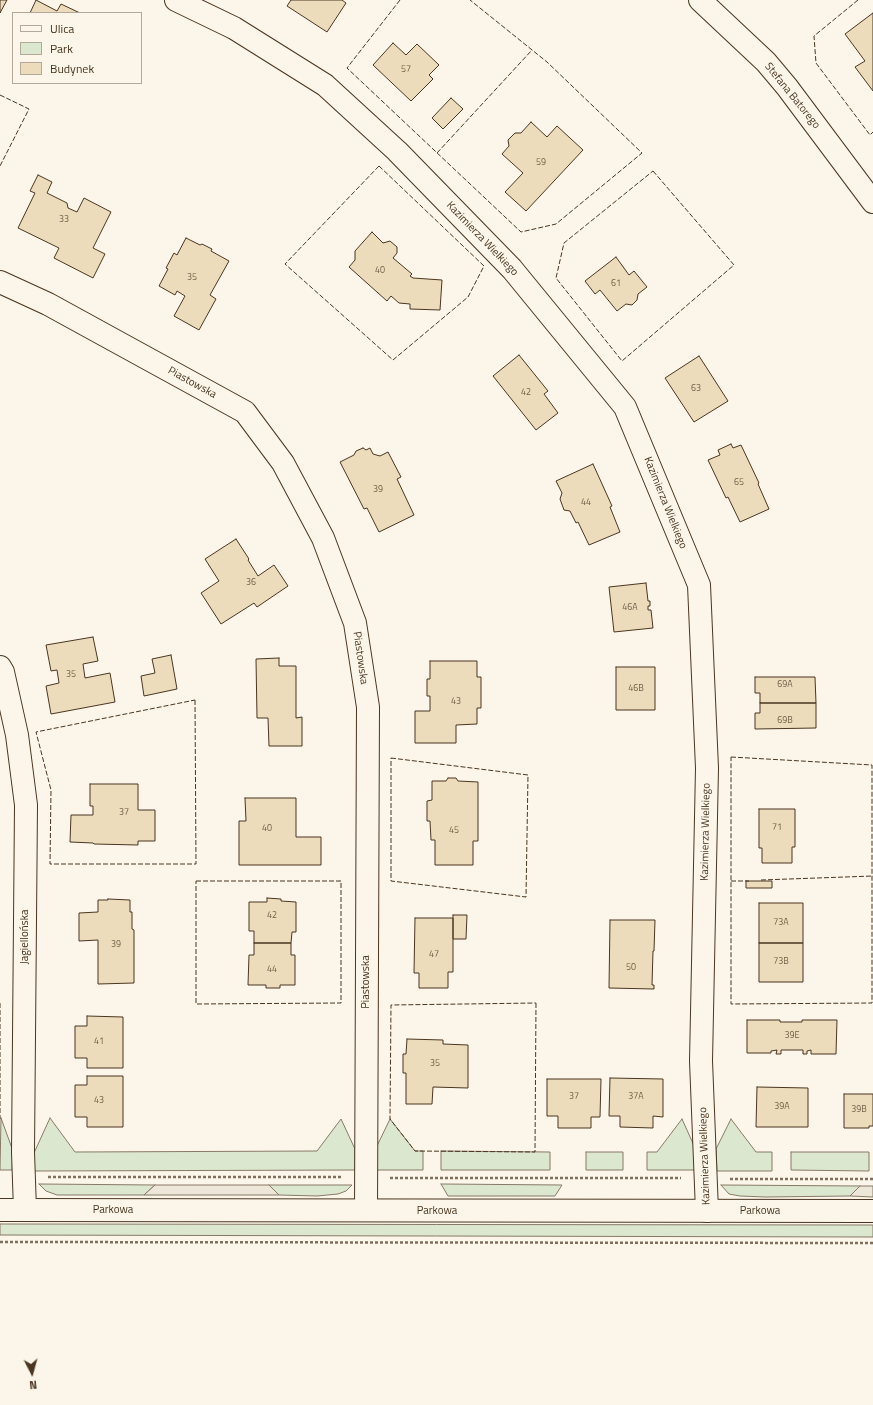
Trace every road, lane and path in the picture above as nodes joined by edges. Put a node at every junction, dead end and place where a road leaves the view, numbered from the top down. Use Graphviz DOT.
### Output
graph roads {
  1 [pos="176,0"];
  2 [pos="700,0"];
  3 [pos="873,202"];
  4 [pos="0,282"];
  5 [pos="0,667"];
  6 [pos="873,1178"];
  7 [pos="725,1179"];
  8 [pos="0,1210"];
  9 [pos="25,1210"];
  10 [pos="366,1210"];
  11 [pos="873,1211"];
  12 [pos="707,1212"];
  13 [pos="0,1242"];
  14 [pos="873,1243"];
  1 -- 12 [label="street, Kazimierza Wielkiego"];
  2 -- 3 [label="street, Stefana Batorego"];
  4 -- 10 [label="street, Piastowska"];
  5 -- 9 [label="street, Jagiellońska"];
  6 -- 7 [label="path"];
  8 -- 9 [label="street, Parkowa"];
  9 -- 10 [label="street, Parkowa"];
  10 -- 12 [label="street, Parkowa"];
  11 -- 12 [label="street, Parkowa"];
  13 -- 14 [label="path"];
}
